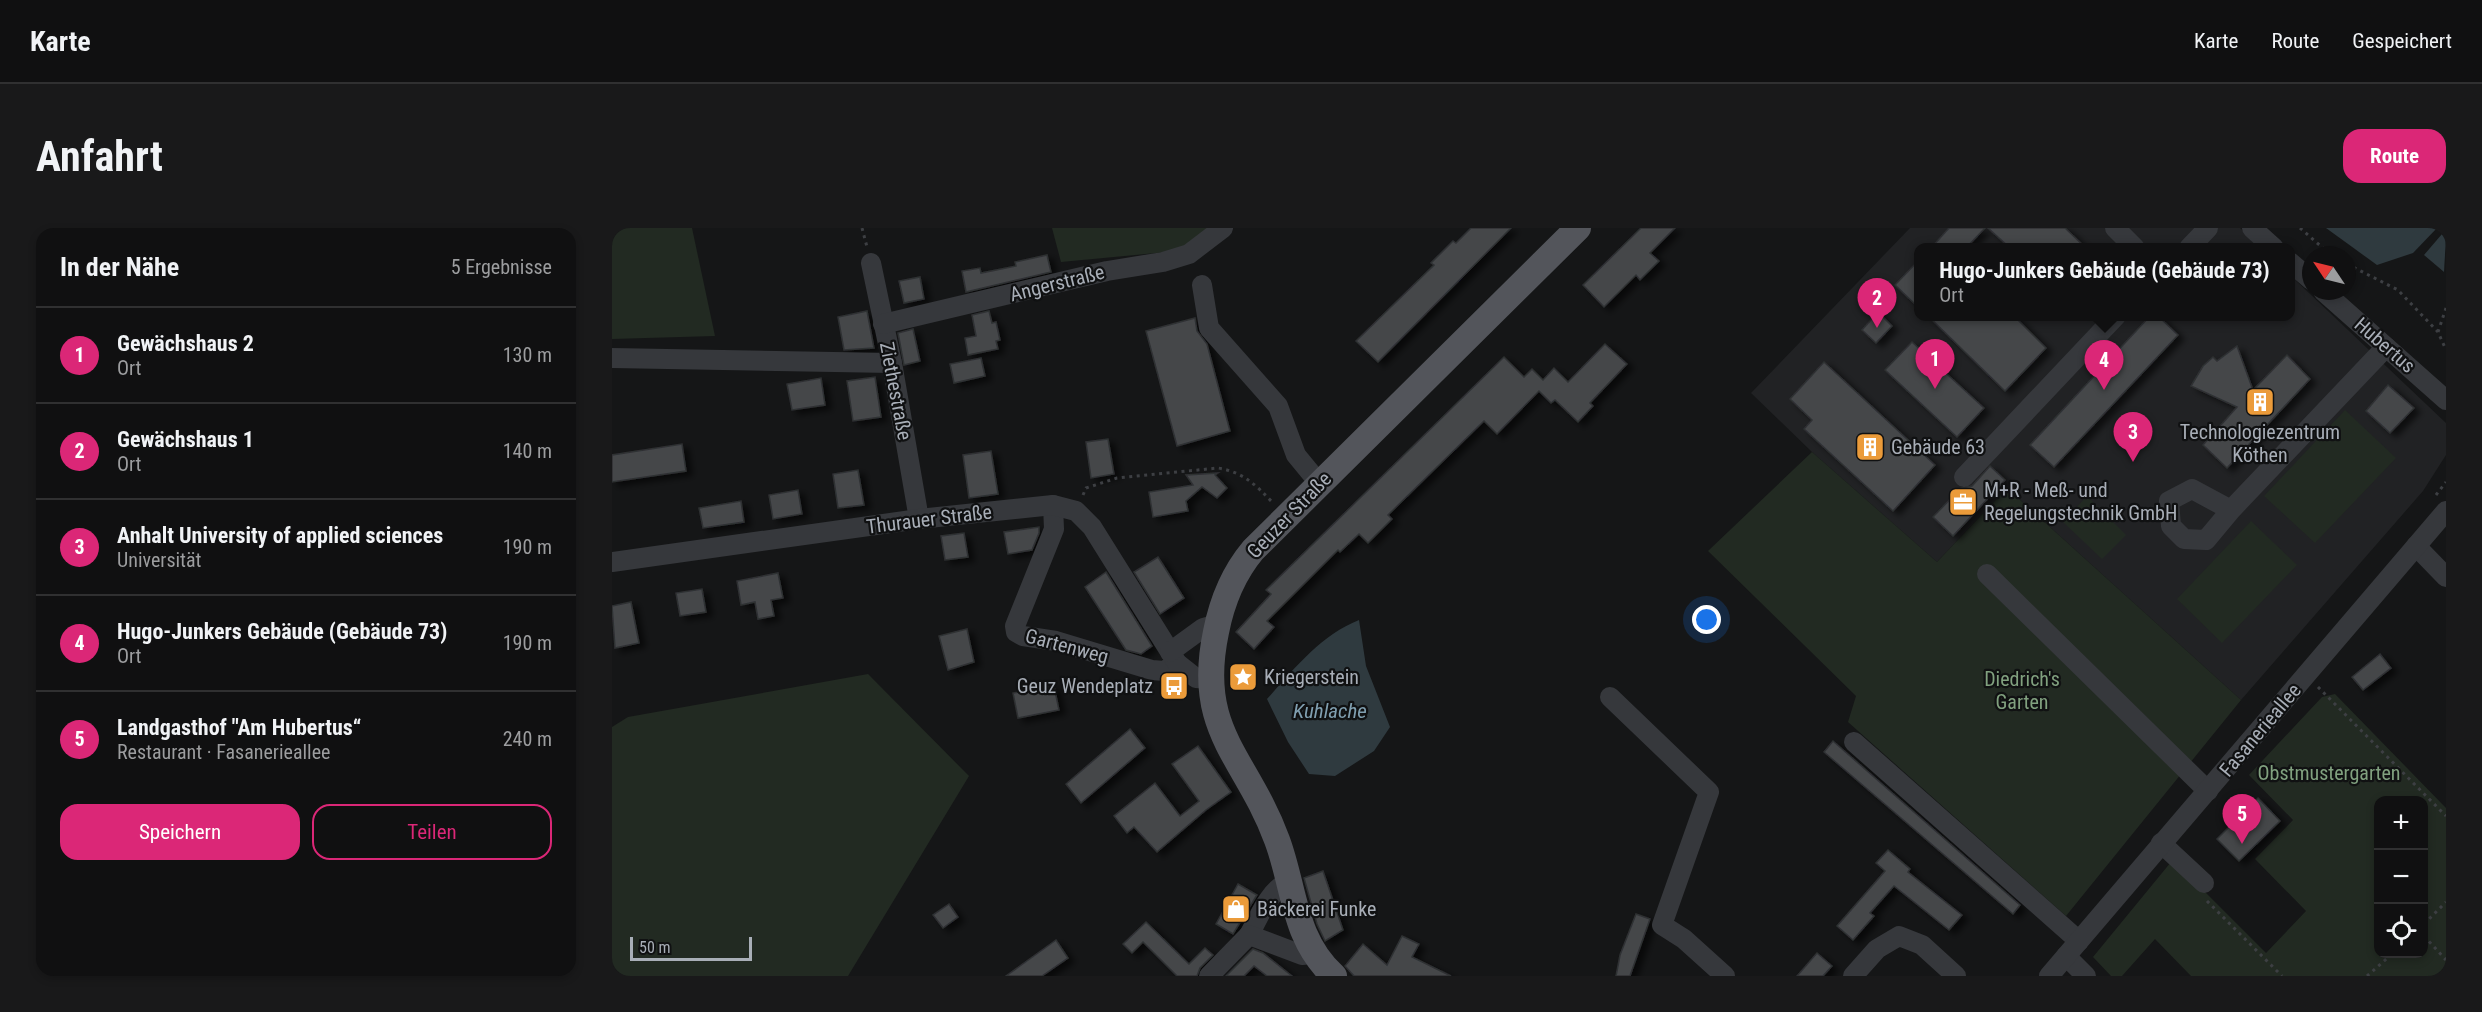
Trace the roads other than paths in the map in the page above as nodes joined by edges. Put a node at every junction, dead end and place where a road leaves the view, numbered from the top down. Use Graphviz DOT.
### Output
graph roads {
  1 [pos="1223,228"];
  2 [pos="1578,228"];
  3 [pos="2115,228"];
  4 [pos="2208,228"];
  5 [pos="2252,228"];
  6 [pos="2130,243"];
  7 [pos="2194,243"];
  8 [pos="2268,243"];
  9 [pos="871,263"];
  10 [pos="1202,285"];
  11 [pos="2333,300"];
  12 [pos="2111,321"];
  13 [pos="883,324"];
  14 [pos="2386,346"];
  15 [pos="612,358"];
  16 [pos="892,363"];
  17 [pos="2446,400"];
  18 [pos="1964,477"];
  19 [pos="1319,483"];
  20 [pos="1053,506"];
  21 [pos="2231,510"];
  22 [pos="2446,511"];
  23 [pos="919,519"];
  24 [pos="2416,546"];
  25 [pos="612,562"];
  26 [pos="1987,574"];
  27 [pos="2446,577"];
  28 [pos="1217,624"];
  29 [pos="1174,658"];
  30 [pos="1209,679"];
  31 [pos="1610,697"];
  32 [pos="1854,742"];
  33 [pos="2208,791"];
  34 [pos="2161,843"];
  35 [pos="1288,881"];
  36 [pos="2204,883"];
  37 [pos="1249,935"];
  38 [pos="2079,941"];
  39 [pos="1314,954"];
  40 [pos="2066,956"];
  41 [pos="1209,976"];
  42 [pos="1334,976"];
  43 [pos="1725,976"];
  44 [pos="1852,976"];
  45 [pos="1956,976"];
  46 [pos="2049,976"];
  47 [pos="2086,976"];
  1 -- 13 [label="street, Angerstraße"];
  2 -- 19 [label="main road, Geuzer Straße"];
  3 -- 6 [label="street"];
  4 -- 7 [label="street"];
  5 -- 8 [label="street"];
  9 -- 13 [label="street, Ziethestraße"];
  10 -- 19 [label="street"];
  11 -- 14 [label="street, Hubertus"];
  12 -- 18 [label="street"];
  13 -- 16 [label="street, Ziethestraße"];
  14 -- 17 [label="street, Hubertus"];
  14 -- 21 [label="street"];
  15 -- 16 [label="street"];
  16 -- 23 [label="street, Ziethestraße"];
  19 -- 28 [label="main road, Geuzer Straße"];
  20 -- 23 [label="street, Thurauer Straße"];
  20 -- 29 [label="street, Thurauer Straße"];
  20 -- 29 [label="street, Gartenweg"];
  22 -- 24 [label="street, Fasanerieallee"];
  23 -- 25 [label="street, Thurauer Straße"];
  24 -- 27 [label="street"];
  24 -- 33 [label="street, Fasanerieallee"];
  26 -- 33 [label="street"];
  28 -- 29 [label="street"];
  28 -- 30 [label="main road, Geuzer Straße"];
  29 -- 30 [label="street"];
  30 -- 35 [label="main road, Geuzer Straße"];
  31 -- 43 [label="street"];
  32 -- 38 [label="street"];
  33 -- 34 [label="street, Fasanerieallee"];
  34 -- 36 [label="street"];
  34 -- 38 [label="street, Fasanerieallee"];
  35 -- 37 [label="street"];
  35 -- 39 [label="main road, Geuzer Straße"];
  37 -- 39 [label="street"];
  37 -- 41 [label="street"];
  38 -- 40 [label="street, Fasanerieallee"];
  39 -- 42 [label="main road, Geuzer Straße"];
  40 -- 46 [label="street, Fasanerieallee"];
  40 -- 47 [label="street"];
  44 -- 45 [label="street"];
}
